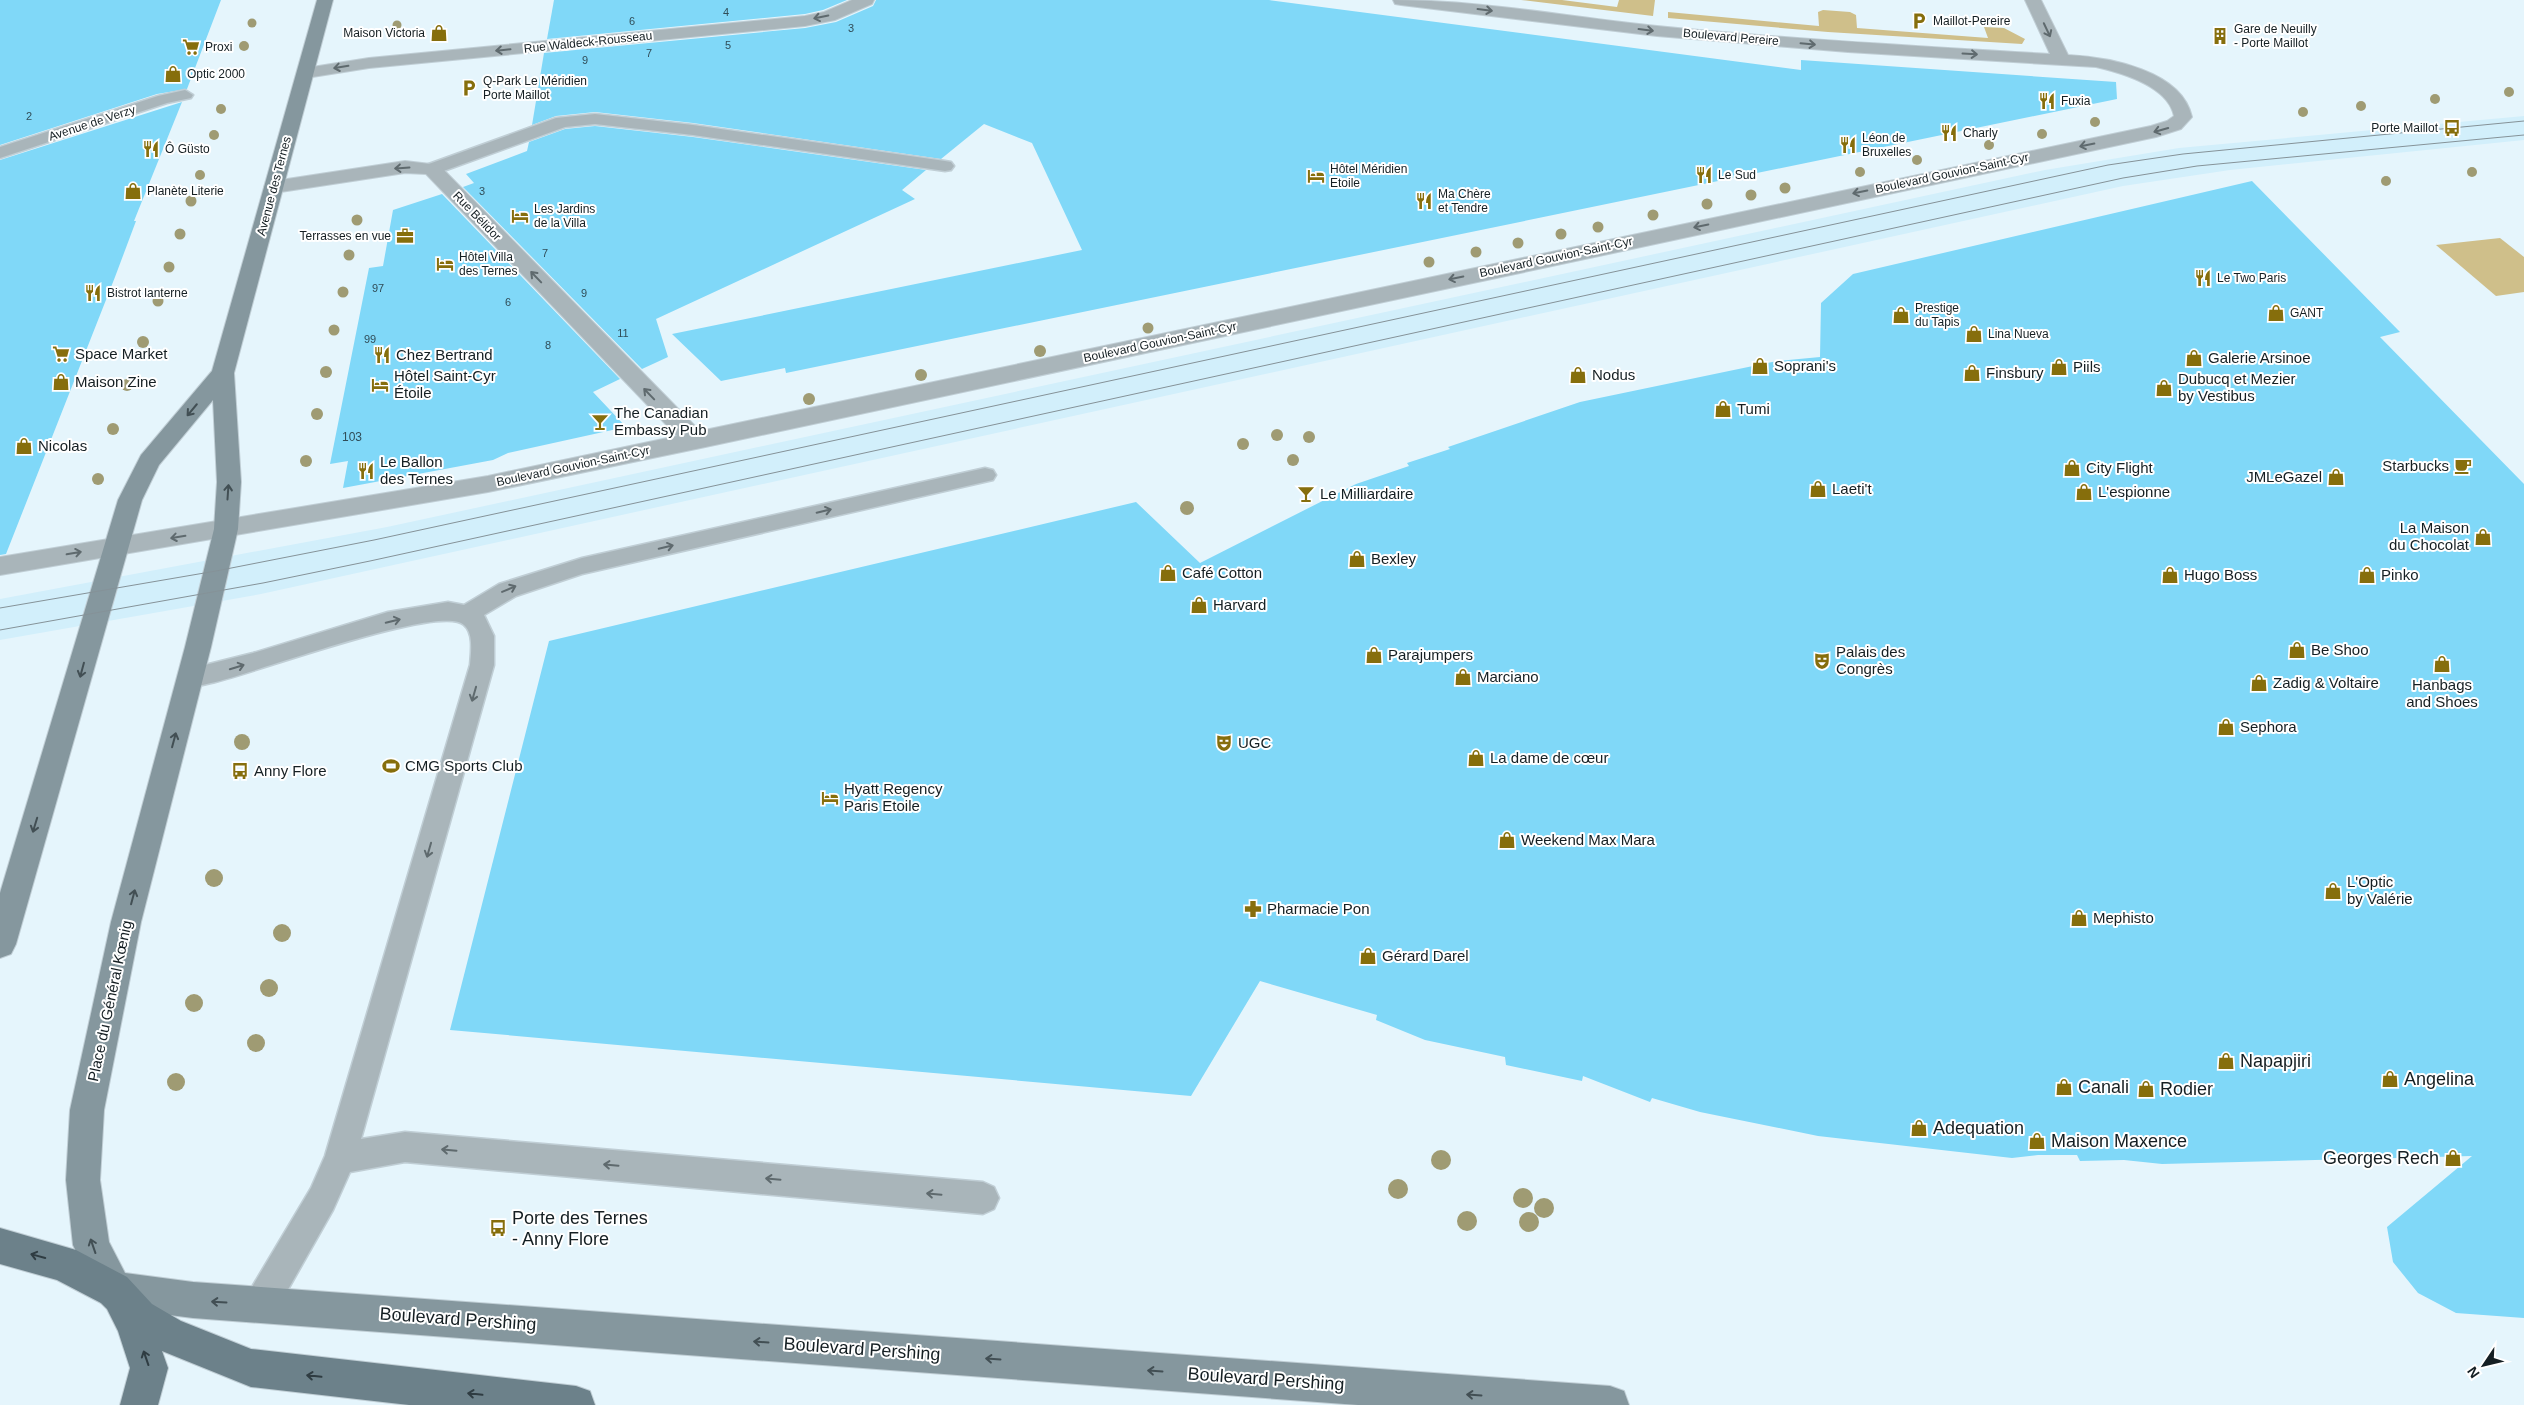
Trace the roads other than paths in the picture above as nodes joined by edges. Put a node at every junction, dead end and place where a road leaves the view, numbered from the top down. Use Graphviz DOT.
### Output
graph roads {
  1 [pos="325,0"];
  2 [pos="866,0"];
  3 [pos="1401,0"];
  4 [pos="2033,0"];
  5 [pos="2061,59"];
  6 [pos="306,73"];
  7 [pos="185,95"];
  8 [pos="2179,104"];
  9 [pos="0,153"];
  10 [pos="945,166"];
  11 [pos="432,169"];
  12 [pos="274,187"];
  13 [pos="223,373"];
  14 [pos="696,441"];
  15 [pos="986,475"];
  16 [pos="226,529"];
  17 [pos="116,547"];
  18 [pos="0,566"];
  19 [pos="211,592"];
  20 [pos="468,614"];
  21 [pos="190,678"];
  22 [pos="0,944"];
  23 [pos="340,1158"];
  24 [pos="983,1198"];
  25 [pos="0,1246"];
  26 [pos="114,1290"];
  27 [pos="261,1304"];
  28 [pos="140,1405"];
  29 [pos="576,1405"];
  30 [pos="1610,1405"];
  1 -- 6 [label="main road, Avenue des Ternes"];
  2 -- 6 [label="street, Rue Waldeck-Rousseau, one-way"];
  3 -- 5 [label="street, Boulevard Pereire, one-way"];
  4 -- 5 [label="street, one-way"];
  5 -- 8 [label="street, Boulevard Pereire"];
  6 -- 12 [label="main road, Avenue des Ternes"];
  7 -- 9 [label="lane, Avenue de Verzy"];
  8 -- 14 [label="street, Boulevard Gouvion-Saint-Cyr, one-way"];
  10 -- 11 [label="lane"];
  11 -- 12 [label="street, one-way"];
  14 -- 11 [label="street, Rue Bélidor, one-way"];
  12 -- 13 [label="main road, Avenue des Ternes"];
  16 -- 13 [label="main road, Avenue des Ternes, one-way"];
  13 -- 17 [label="main road, Avenue des Ternes, one-way"];
  14 -- 16 [label="street, Boulevard Gouvion-Saint-Cyr"];
  20 -- 15 [label="lane, one-way"];
  16 -- 17 [label="street, Boulevard Gouvion-Saint-Cyr, one-way"];
  16 -- 19 [label="main road, Avenue des Ternes"];
  18 -- 17 [label="street, Boulevard Gouvion-Saint-Cyr, one-way"];
  17 -- 22 [label="main road, Avenue des Ternes, one-way"];
  19 -- 21 [label="main road, Place du Général Kœnig"];
  21 -- 20 [label="lane, one-way"];
  20 -- 23 [label="lane, one-way"];
  26 -- 21 [label="main road, Place du Général Kœnig, one-way"];
  24 -- 23 [label="lane, one-way"];
  23 -- 27 [label="lane"];
  26 -- 25 [label="main road, Boulevard Pershing, one-way"];
  27 -- 26 [label="main road, Boulevard Pershing, one-way"];
  28 -- 26 [label="main road, Place du Général Kœnig, one-way"];
  29 -- 26 [label="main road, Boulevard Pershing, one-way"];
  30 -- 27 [label="main road, Boulevard Pershing, one-way"];
}
